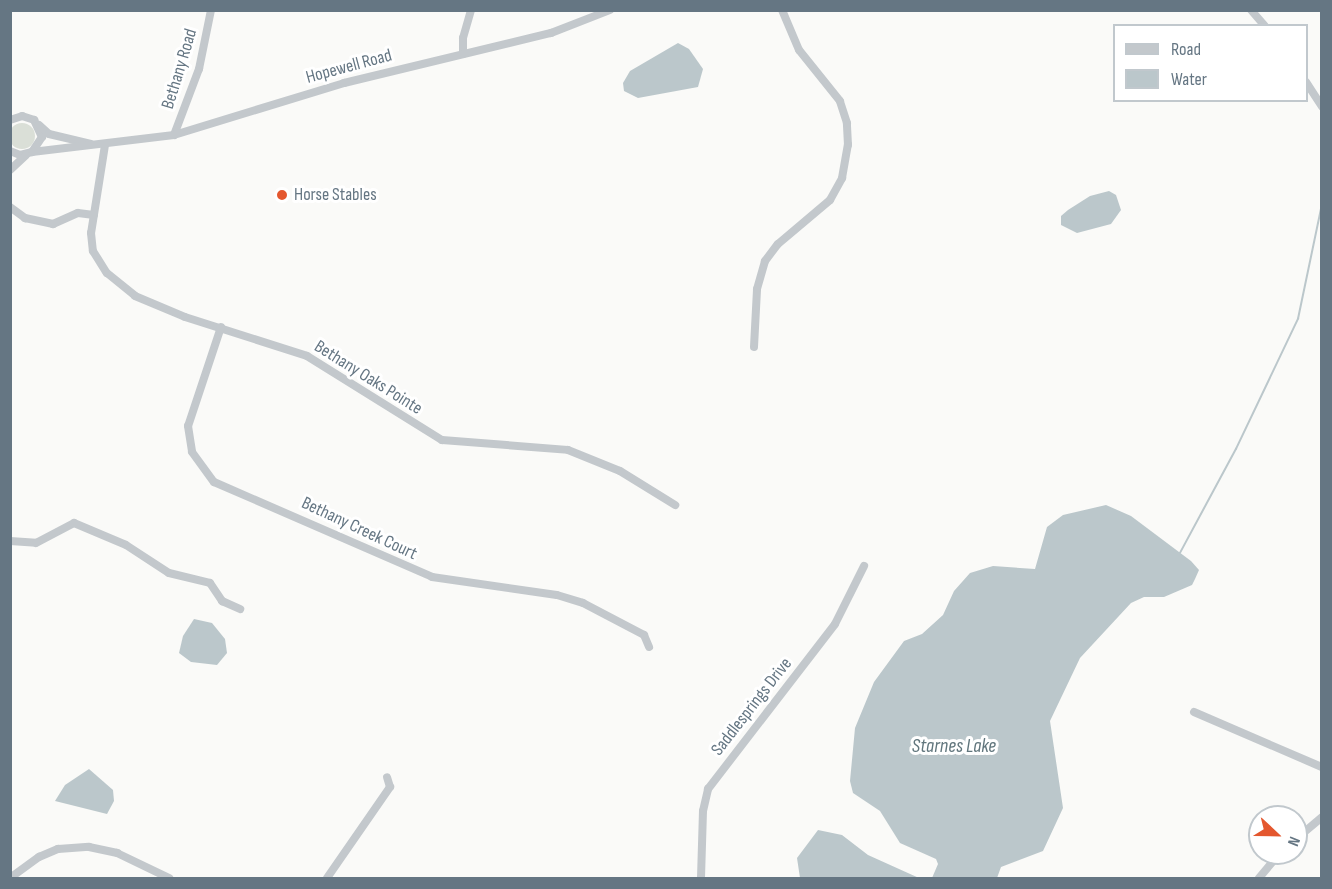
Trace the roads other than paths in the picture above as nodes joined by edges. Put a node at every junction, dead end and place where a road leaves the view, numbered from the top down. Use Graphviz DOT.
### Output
graph roads {
  1 [pos="211,10"];
  2 [pos="471,10"];
  3 [pos="610,10"];
  4 [pos="782,10"];
  5 [pos="1251,10"];
  6 [pos="1263,24"];
  7 [pos="463,54"];
  8 [pos="1308,85"];
  9 [pos="1322,107"];
  10 [pos="12,119"];
  11 [pos="38,124"];
  12 [pos="174,135"];
  13 [pos="96,145"];
  14 [pos="105,145"];
  15 [pos="10,151"];
  16 [pos="29,154"];
  17 [pos="10,170"];
  18 [pos="10,207"];
  19 [pos="94,215"];
  20 [pos="221,327"];
  21 [pos="754,347"];
  22 [pos="675,505"];
  23 [pos="10,541"];
  24 [pos="864,566"];
  25 [pos="240,609"];
  26 [pos="649,647"];
  27 [pos="1194,712"];
  28 [pos="1322,767"];
  29 [pos="387,777"];
  30 [pos="1322,817"];
  31 [pos="1308,829"];
  32 [pos="1270,865"];
  33 [pos="10,878"];
  34 [pos="168,879"];
  35 [pos="327,879"];
  36 [pos="701,879"];
  37 [pos="1259,879"];
  1 -- 12 [label="street, Bethany Road"];
  2 -- 7 [label="street"];
  3 -- 7 [label="street, Hopewell Road"];
  4 -- 21 [label="street"];
  5 -- 6 [label="street"];
  7 -- 12 [label="street, Hopewell Road"];
  8 -- 9 [label="street"];
  10 -- 11 [label="street, Hopewell Road"];
  11 -- 13 [label="street, Hopewell Road"];
  11 -- 16 [label="street"];
  12 -- 14 [label="street, Hopewell Road"];
  13 -- 14 [label="street, Hopewell Road"];
  13 -- 16 [label="street, Hopewell Road"];
  14 -- 19 [label="street, Bethany Oaks Pointe"];
  15 -- 16 [label="street"];
  16 -- 17 [label="street"];
  18 -- 19 [label="street"];
  19 -- 20 [label="street, Bethany Oaks Pointe"];
  20 -- 22 [label="street, Bethany Oaks Pointe"];
  20 -- 26 [label="street, Bethany Creek Court"];
  23 -- 25 [label="street"];
  24 -- 36 [label="street, Saddlesprings Drive"];
  27 -- 28 [label="street"];
  29 -- 35 [label="street"];
  30 -- 31 [label="street"];
  32 -- 37 [label="street"];
  33 -- 34 [label="street"];
}
